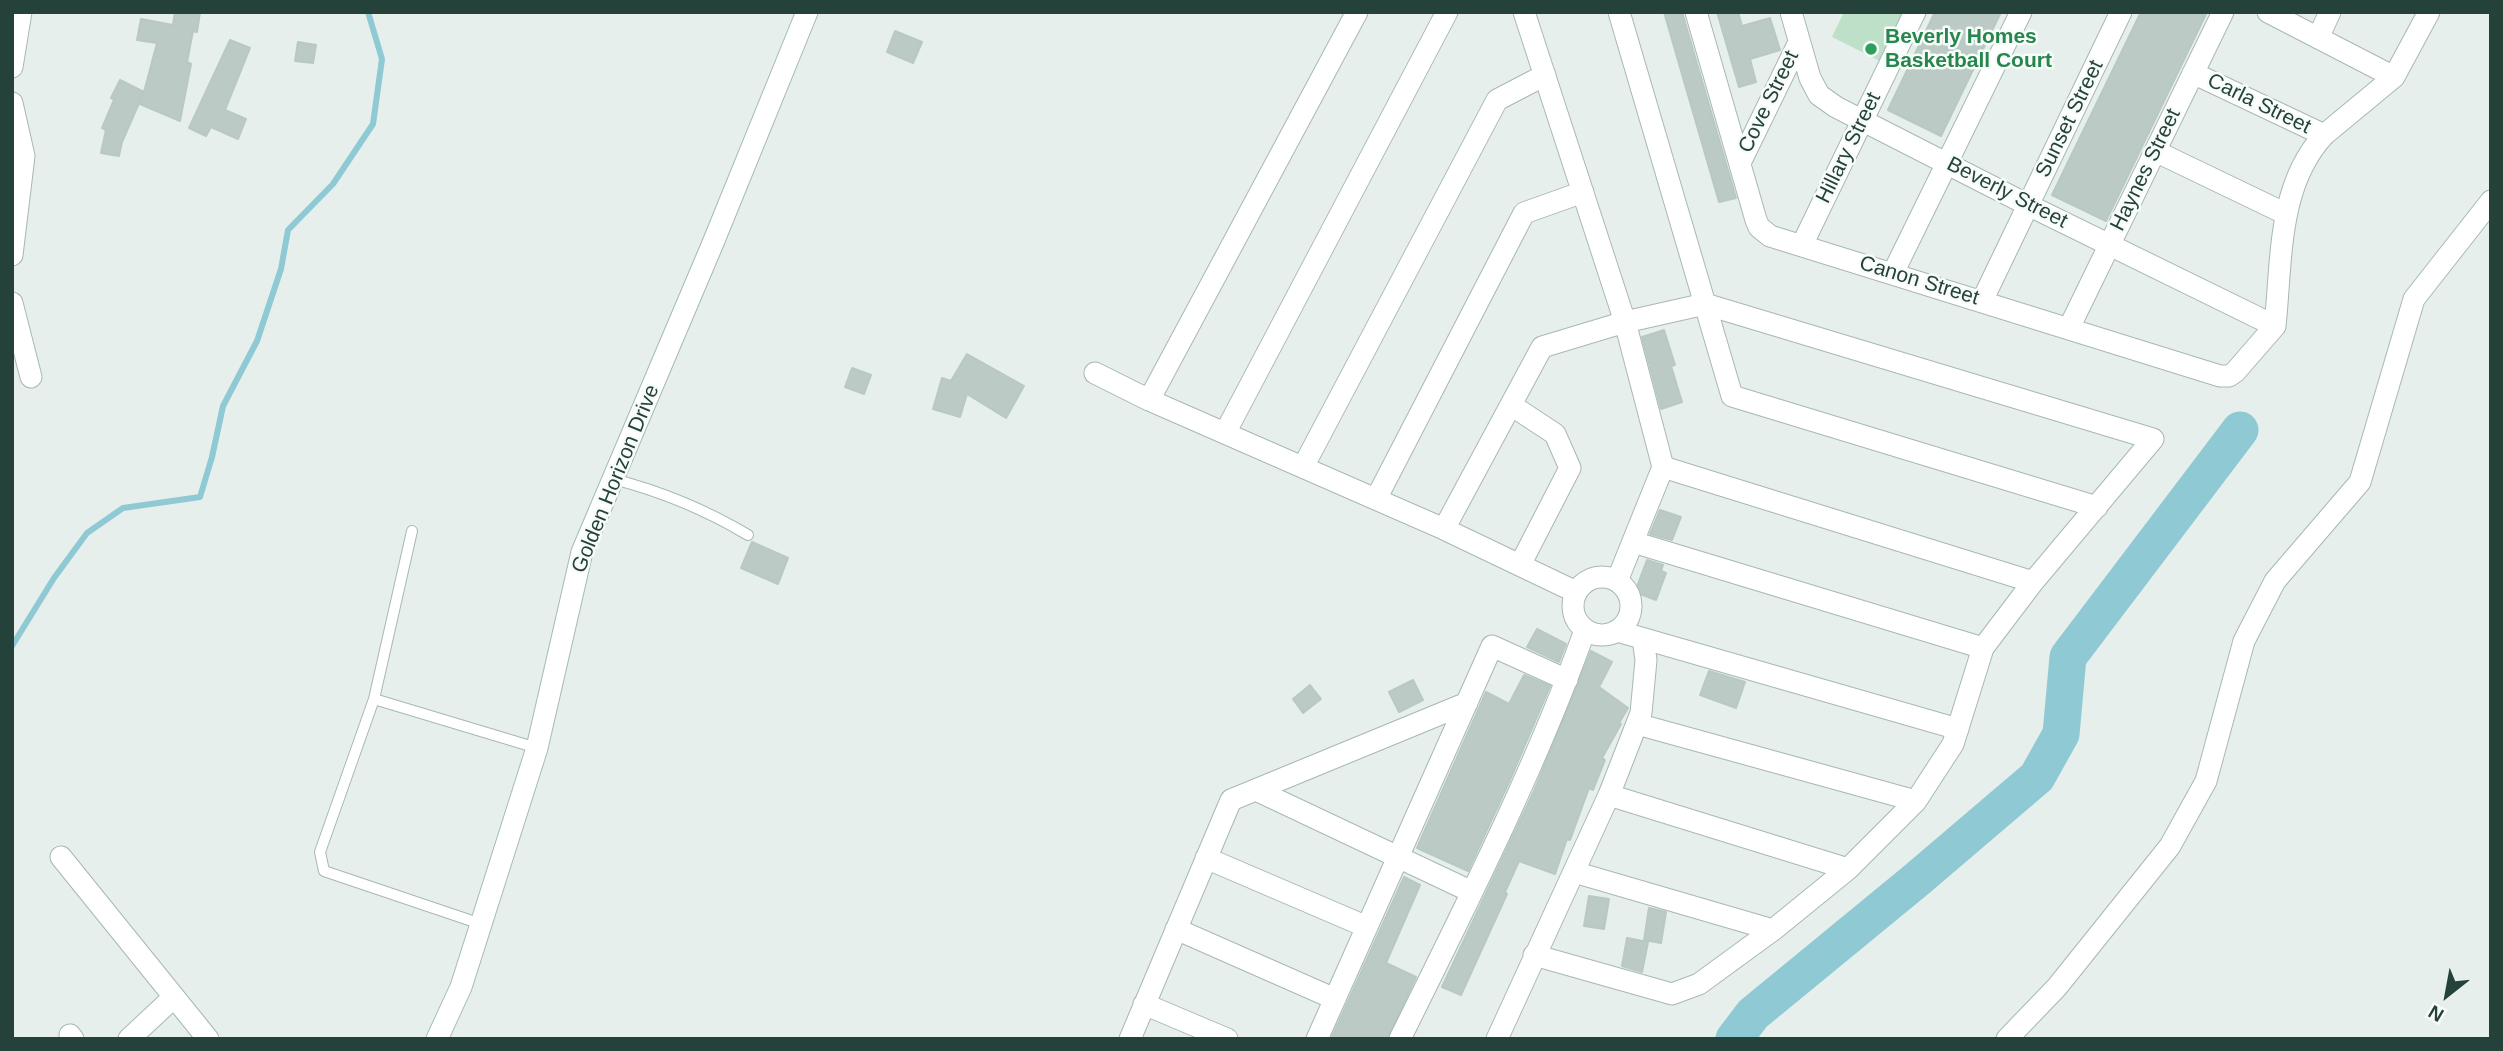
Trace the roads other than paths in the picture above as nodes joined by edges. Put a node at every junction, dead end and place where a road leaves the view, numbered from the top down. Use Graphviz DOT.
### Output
graph roads {
  1 [pos="21,12"];
  2 [pos="807,12"];
  3 [pos="1357,12"];
  4 [pos="1447,12"];
  5 [pos="1524,12"];
  6 [pos="1619,12"];
  7 [pos="1696,12"];
  8 [pos="1791,12"];
  9 [pos="1915,12"];
  10 [pos="2021,12"];
  11 [pos="2121,12"];
  12 [pos="2223,12"];
  13 [pos="2268,12"];
  14 [pos="2330,12"];
  15 [pos="2429,12"];
  16 [pos="2318,38"];
  17 [pos="1799,42"];
  18 [pos="12,67"];
  19 [pos="2193,73"];
  20 [pos="1545,75"];
  21 [pos="2394,78"];
  22 [pos="12,103"];
  23 [pos="1863,121"];
  24 [pos="2324,135"];
  25 [pos="2155,151"];
  26 [pos="1740,163"];
  27 [pos="1946,163"];
  28 [pos="1583,192"];
  29 [pos="2491,201"];
  30 [pos="2028,205"];
  31 [pos="2286,214"];
  32 [pos="2109,244"];
  33 [pos="1802,245"];
  34 [pos="12,255"];
  35 [pos="1892,273"];
  36 [pos="1982,301"];
  37 [pos="12,303"];
  38 [pos="1705,304"];
  39 [pos="1625,322"];
  40 [pos="2276,326"];
  41 [pos="2068,328"];
  42 [pos="1095,373"];
  43 [pos="31,377"];
  44 [pos="1149,400"];
  45 [pos="1511,405"];
  46 [pos="1225,433"];
  47 [pos="1303,467"];
  48 [pos="1662,467"];
  49 [pos="613,479"];
  50 [pos="1376,499"];
  51 [pos="2098,507"];
  52 [pos="1444,528"];
  53 [pos="412,531"];
  54 [pos="748,535"];
  55 [pos="1633,542"];
  56 [pos="1520,565"];
  57 [pos="1617,581"];
  58 [pos="2033,582"];
  59 [pos="1576,592"];
  60 [pos="1585,630"];
  61 [pos="1617,631"];
  62 [pos="1643,639"];
  63 [pos="1983,648"];
  64 [pos="1567,680"];
  65 [pos="374,699"];
  66 [pos="1466,703"];
  67 [pos="1637,724"];
  68 [pos="1958,729"];
  69 [pos="537,748"];
  70 [pos="1256,790"];
  71 [pos="1609,795"];
  72 [pos="1916,801"];
  73 [pos="61,857"];
  74 [pos="1398,857"];
  75 [pos="1206,859"];
  76 [pos="1848,869"];
  77 [pos="1574,872"];
  78 [pos="1472,892"];
  79 [pos="481,924"];
  80 [pos="1367,927"];
  81 [pos="1177,929"];
  82 [pos="1773,930"];
  83 [pos="1534,955"];
  84 [pos="174,997"];
  85 [pos="1335,999"];
  86 [pos="1144,1004"];
  87 [pos="129,1039"];
  88 [pos="208,1039"];
  89 [pos="437,1039"];
  90 [pos="1130,1039"];
  91 [pos="1227,1039"];
  92 [pos="1317,1039"];
  93 [pos="1400,1039"];
  94 [pos="1497,1039"];
  95 [pos="2007,1039"];
  1 -- 18 [label="street"];
  2 -- 49 [label="street, Golden Horizon Drive"];
  3 -- 44 [label="street"];
  4 -- 46 [label="street"];
  5 -- 20 [label="street"];
  6 -- 38 [label="street"];
  7 -- 26 [label="street, Canon Street"];
  8 -- 17 [label="street, Beverly Street"];
  9 -- 23 [label="street, Hillary Street"];
  10 -- 27 [label="street"];
  11 -- 30 [label="street, Sunset Street"];
  12 -- 19 [label="street, Haynes Street"];
  13 -- 16 [label="street"];
  14 -- 16 [label="street"];
  15 -- 21 [label="street"];
  16 -- 21 [label="street"];
  17 -- 23 [label="street, Beverly Street"];
  17 -- 26 [label="street, Cove Street"];
  19 -- 24 [label="street, Carla Street"];
  19 -- 25 [label="street, Haynes Street"];
  20 -- 28 [label="street"];
  20 -- 47 [label="street"];
  21 -- 24 [label="street"];
  22 -- 34 [label="street"];
  23 -- 27 [label="street, Beverly Street"];
  23 -- 33 [label="street, Hillary Street"];
  24 -- 31 [label="street"];
  25 -- 31 [label="street"];
  25 -- 32 [label="street, Haynes Street"];
  26 -- 33 [label="street, Canon Street"];
  27 -- 30 [label="street, Beverly Street"];
  27 -- 35 [label="street"];
  28 -- 39 [label="street"];
  28 -- 50 [label="street"];
  29 -- 95 [label="street"];
  30 -- 32 [label="street, Beverly Street"];
  30 -- 36 [label="street, Sunset Street"];
  31 -- 40 [label="street"];
  32 -- 40 [label="street, Beverly Street"];
  32 -- 41 [label="street, Haynes Street"];
  33 -- 35 [label="street, Canon Street"];
  35 -- 36 [label="street, Canon Street"];
  36 -- 41 [label="street, Canon Street"];
  37 -- 43 [label="street"];
  38 -- 39 [label="street"];
  38 -- 51 [label="street"];
  38 -- 51 [label="street"];
  39 -- 45 [label="street"];
  39 -- 48 [label="street"];
  40 -- 41 [label="street, Canon Street"];
  42 -- 44 [label="street"];
  44 -- 46 [label="street"];
  45 -- 52 [label="street"];
  45 -- 56 [label="street"];
  46 -- 47 [label="street"];
  47 -- 50 [label="street"];
  48 -- 55 [label="street"];
  48 -- 58 [label="street"];
  49 -- 54 [label="lane"];
  49 -- 69 [label="street, Golden Horizon Drive"];
  50 -- 52 [label="street"];
  51 -- 58 [label="street"];
  52 -- 56 [label="street"];
  53 -- 65 [label="lane"];
  55 -- 57 [label="street"];
  55 -- 63 [label="street"];
  56 -- 59 [label="street"];
  57 -- 59 [label="street"];
  57 -- 61 [label="street"];
  58 -- 63 [label="street"];
  59 -- 60 [label="street"];
  60 -- 61 [label="street"];
  60 -- 64 [label="street"];
  61 -- 62 [label="street"];
  62 -- 67 [label="street"];
  62 -- 68 [label="street"];
  63 -- 68 [label="street"];
  64 -- 66 [label="street"];
  64 -- 78 [label="street"];
  65 -- 69 [label="lane"];
  65 -- 79 [label="lane"];
  66 -- 70 [label="street"];
  66 -- 74 [label="street"];
  67 -- 71 [label="street"];
  67 -- 72 [label="street"];
  68 -- 72 [label="street"];
  69 -- 79 [label="street, Golden Horizon Drive"];
  70 -- 74 [label="street"];
  70 -- 75 [label="street"];
  71 -- 76 [label="street"];
  71 -- 77 [label="street"];
  72 -- 76 [label="street"];
  73 -- 84 [label="street"];
  74 -- 78 [label="street"];
  74 -- 80 [label="street"];
  75 -- 80 [label="street"];
  75 -- 81 [label="street"];
  76 -- 82 [label="street"];
  77 -- 82 [label="street"];
  77 -- 83 [label="street"];
  78 -- 93 [label="street"];
  79 -- 89 [label="street, Golden Horizon Drive"];
  80 -- 85 [label="street"];
  81 -- 85 [label="street"];
  81 -- 86 [label="street"];
  82 -- 83 [label="street"];
  83 -- 94 [label="street"];
  84 -- 87 [label="street"];
  84 -- 88 [label="street"];
  85 -- 92 [label="street"];
  86 -- 90 [label="street"];
  86 -- 91 [label="street"];
}
